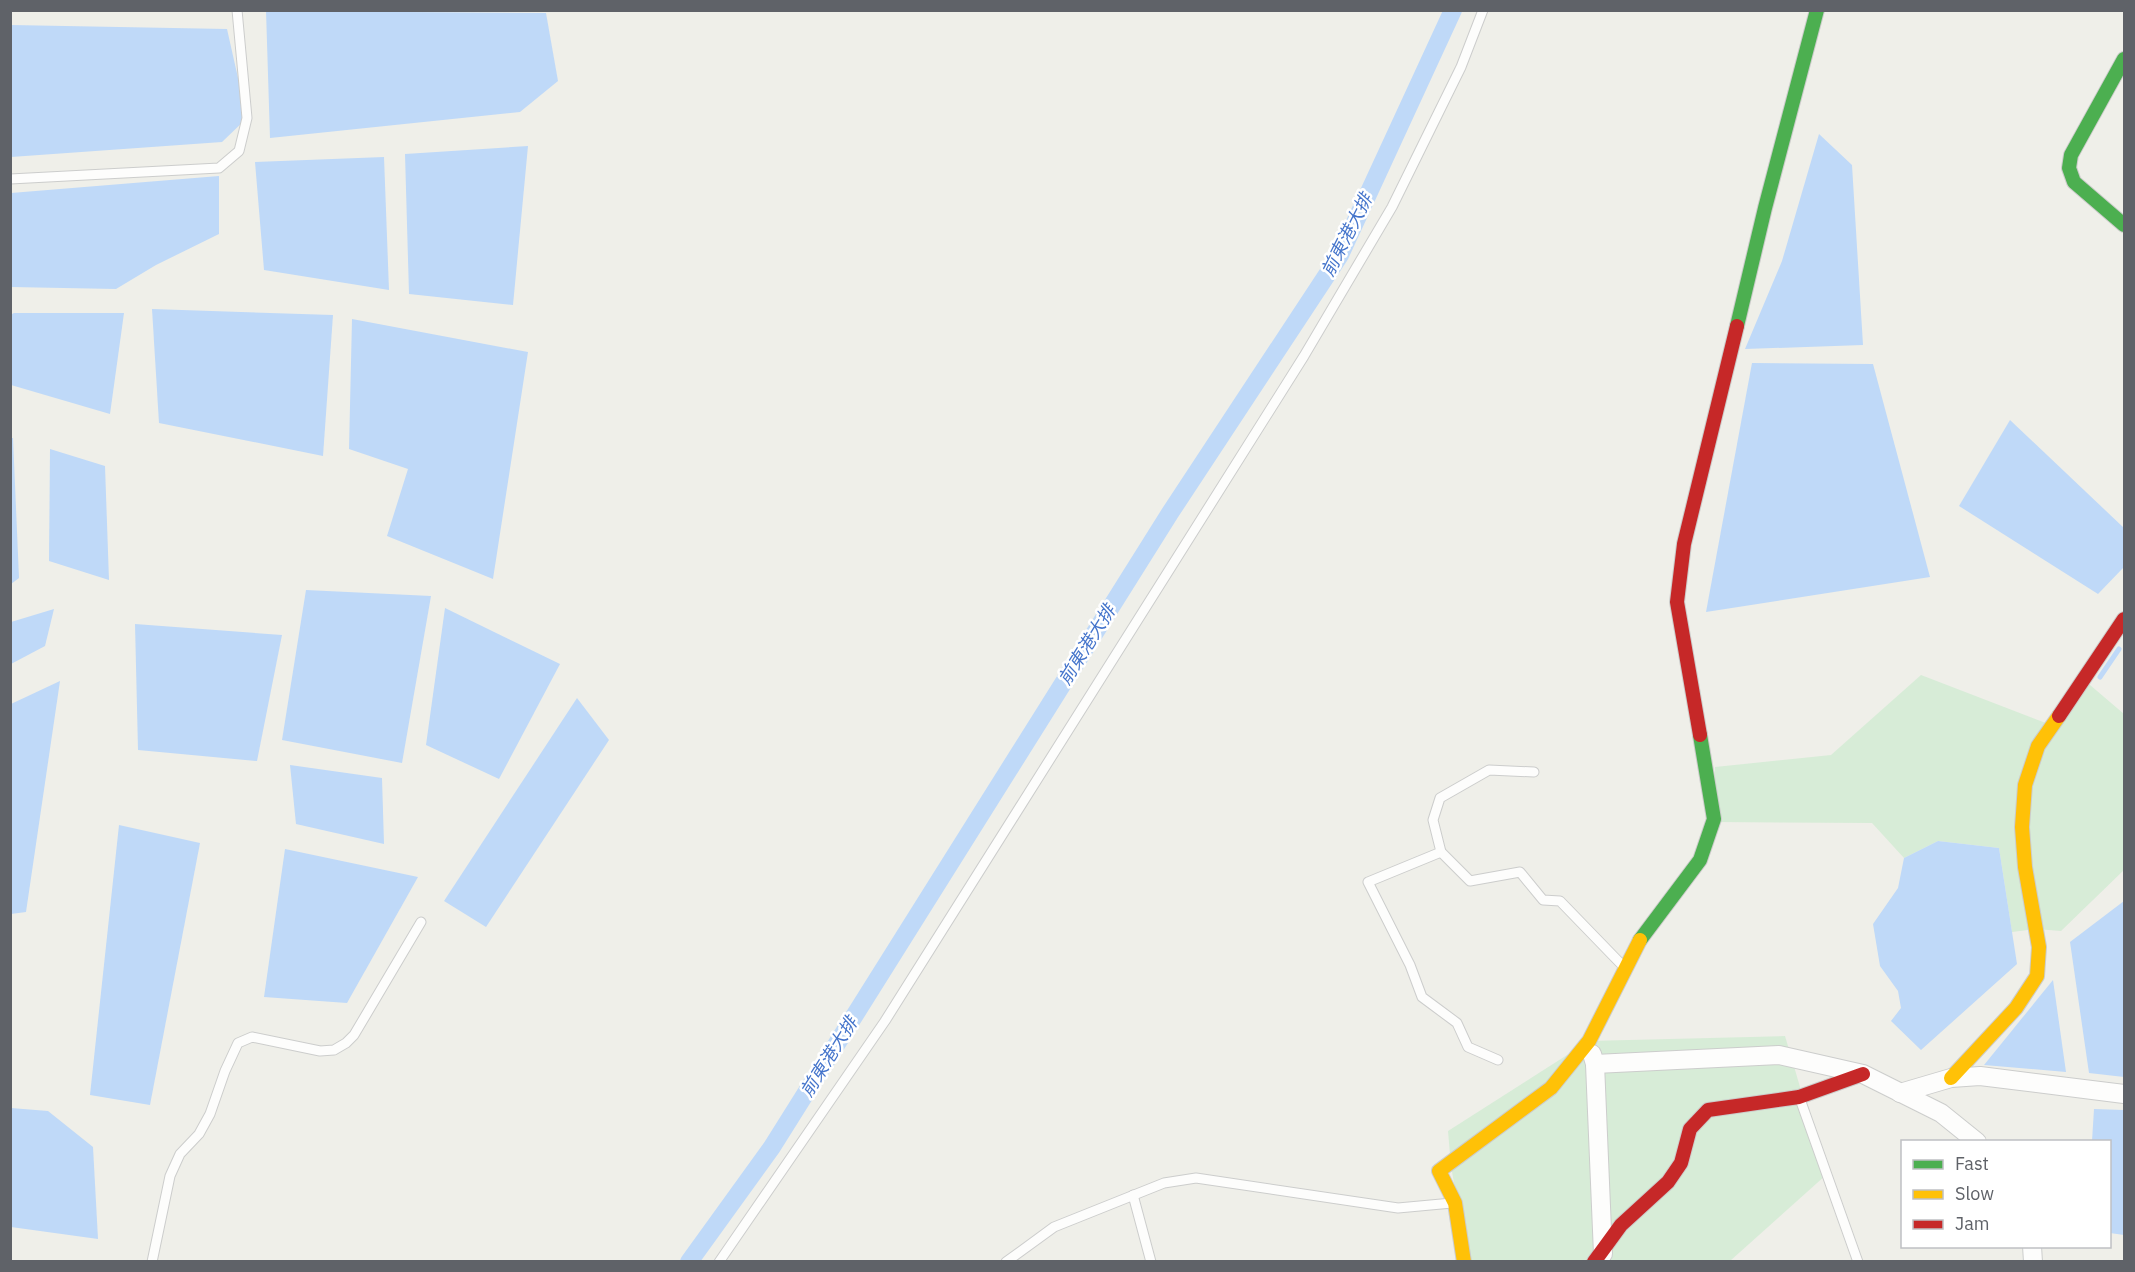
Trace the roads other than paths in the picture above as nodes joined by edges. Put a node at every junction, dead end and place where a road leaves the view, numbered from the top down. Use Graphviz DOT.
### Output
graph roads {
  1 [pos="237,10"];
  2 [pos="1483,10"];
  3 [pos="1817,10"];
  4 [pos="2124,59"];
  5 [pos="10,179"];
  6 [pos="2124,225"];
  7 [pos="2124,619"];
  8 [pos="1534,772"];
  9 [pos="1441,852"];
  10 [pos="421,922"];
  11 [pos="1626,969"];
  12 [pos="1588,1041"];
  13 [pos="1498,1060"];
  14 [pos="1595,1064"];
  15 [pos="1863,1074"];
  16 [pos="1951,1078"];
  17 [pos="1900,1093"];
  18 [pos="2124,1094"];
  19 [pos="1799,1097"];
  20 [pos="1975,1140"];
  21 [pos="1133,1195"];
  22 [pos="1455,1203"];
  23 [pos="1600,1258"];
  24 [pos="152,1262"];
  25 [pos="719,1262"];
  26 [pos="1006,1262"];
  27 [pos="1151,1262"];
  28 [pos="1464,1262"];
  29 [pos="1858,1262"];
  1 -- 5 [label="lane"];
  2 -- 25 [label="lane"];
  3 -- 11 [label="main road"];
  4 -- 6 [label="main road"];
  7 -- 16 [label="main road"];
  8 -- 9 [label="lane"];
  9 -- 11 [label="lane"];
  9 -- 13 [label="lane"];
  10 -- 24 [label="lane"];
  11 -- 12 [label="main road"];
  12 -- 14 [label="street"];
  12 -- 22 [label="main road"];
  14 -- 15 [label="street"];
  14 -- 23 [label="street"];
  15 -- 17 [label="street"];
  15 -- 19 [label="main road"];
  16 -- 17 [label="street"];
  16 -- 18 [label="street"];
  17 -- 20 [label="street"];
  19 -- 23 [label="main road"];
  19 -- 29 [label="lane"];
  21 -- 22 [label="lane"];
  21 -- 26 [label="lane"];
  21 -- 27 [label="lane"];
  22 -- 28 [label="main road"];
}
